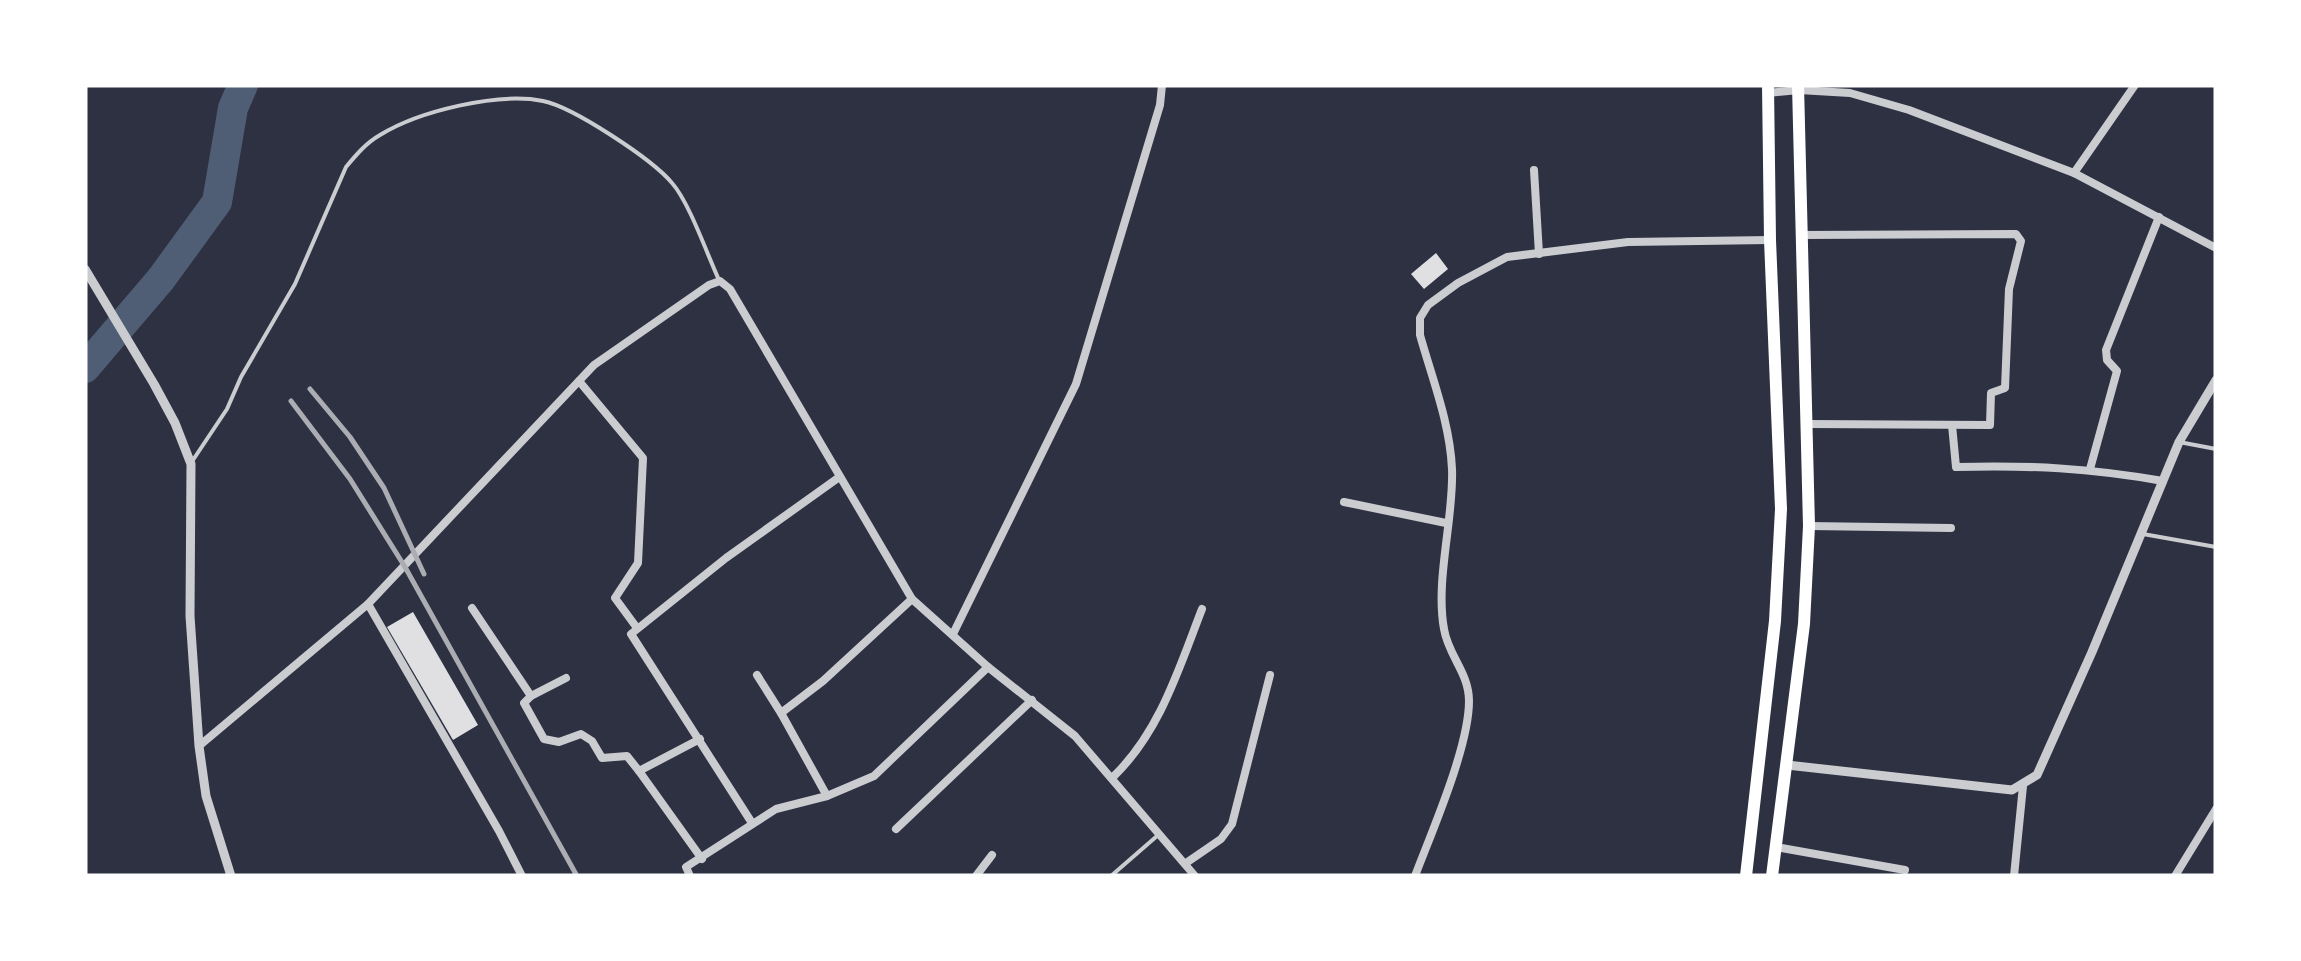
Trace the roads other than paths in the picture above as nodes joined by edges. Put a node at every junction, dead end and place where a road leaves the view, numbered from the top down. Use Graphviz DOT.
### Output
graph roads {
  1 [pos="1162,85"];
  2 [pos="2135,85"];
  3 [pos="1798,88"];
  4 [pos="1768,89"];
  5 [pos="1534,170"];
  6 [pos="2074,173"];
  7 [pos="2159,218"];
  8 [pos="1801,235"];
  9 [pos="1770,240"];
  10 [pos="2216,248"];
  11 [pos="1538,254"];
  12 [pos="85,270"];
  13 [pos="720,281"];
  14 [pos="2216,380"];
  15 [pos="579,381"];
  16 [pos="1806,424"];
  17 [pos="1952,425"];
  18 [pos="2179,442"];
  19 [pos="2216,449"];
  20 [pos="190,464"];
  21 [pos="2090,468"];
  22 [pos="838,478"];
  23 [pos="2163,481"];
  24 [pos="1344,502"];
  25 [pos="1446,523"];
  26 [pos="1809,526"];
  27 [pos="1950,528"];
  28 [pos="2142,534"];
  29 [pos="2216,547"];
  30 [pos="912,598"];
  31 [pos="368,604"];
  32 [pos="472,608"];
  33 [pos="1202,609"];
  34 [pos="637,628"];
  35 [pos="953,634"];
  36 [pos="988,666"];
  37 [pos="757,676"];
  38 [pos="1270,676"];
  39 [pos="566,678"];
  40 [pos="530,696"];
  41 [pos="1032,700"];
  42 [pos="781,713"];
  43 [pos="700,739"];
  44 [pos="200,746"];
  45 [pos="1759,760"];
  46 [pos="1787,765"];
  47 [pos="639,771"];
  48 [pos="1113,778"];
  49 [pos="2023,786"];
  50 [pos="827,796"];
  51 [pos="2216,810"];
  52 [pos="752,824"];
  53 [pos="896,828"];
  54 [pos="1160,833"];
  55 [pos="1776,847"];
  56 [pos="992,854"];
  57 [pos="702,860"];
  58 [pos="1186,863"];
  59 [pos="1905,870"];
  60 [pos="231,876"];
  61 [pos="522,876"];
  62 [pos="690,876"];
  63 [pos="976,876"];
  64 [pos="1111,876"];
  65 [pos="1195,876"];
  66 [pos="1415,876"];
  67 [pos="1746,876"];
  68 [pos="1772,876"];
  69 [pos="2014,876"];
  70 [pos="2175,876"];
  1 -- 35 [label="street"];
  2 -- 6 [label="street"];
  3 -- 4 [label="street"];
  3 -- 6 [label="street"];
  3 -- 8 [label="highway"];
  4 -- 9 [label="highway"];
  5 -- 11 [label="street"];
  6 -- 7 [label="street"];
  7 -- 10 [label="street"];
  7 -- 21 [label="street"];
  8 -- 16 [label="highway"];
  8 -- 17 [label="street"];
  9 -- 11 [label="street"];
  9 -- 45 [label="highway"];
  11 -- 25 [label="street"];
  12 -- 20 [label="street"];
  13 -- 15 [label="street"];
  13 -- 20 [label="lane"];
  13 -- 22 [label="street"];
  14 -- 18 [label="street"];
  15 -- 31 [label="street"];
  15 -- 34 [label="street"];
  16 -- 17 [label="street"];
  16 -- 26 [label="highway"];
  17 -- 21 [label="street"];
  18 -- 19 [label="lane"];
  18 -- 23 [label="street"];
  20 -- 44 [label="street"];
  21 -- 23 [label="street"];
  22 -- 30 [label="street"];
  22 -- 34 [label="street"];
  23 -- 28 [label="street"];
  24 -- 25 [label="street"];
  25 -- 66 [label="street"];
  26 -- 27 [label="street"];
  26 -- 46 [label="highway"];
  28 -- 29 [label="lane"];
  28 -- 49 [label="street"];
  30 -- 35 [label="street"];
  30 -- 42 [label="street"];
  31 -- 44 [label="street"];
  31 -- 61 [label="street"];
  32 -- 40 [label="street"];
  33 -- 48 [label="street"];
  34 -- 43 [label="street"];
  35 -- 36 [label="street"];
  36 -- 41 [label="street"];
  36 -- 50 [label="street"];
  37 -- 42 [label="street"];
  38 -- 58 [label="street"];
  39 -- 40 [label="street"];
  40 -- 47 [label="street"];
  41 -- 48 [label="street"];
  41 -- 53 [label="street"];
  42 -- 50 [label="street"];
  43 -- 47 [label="street"];
  43 -- 52 [label="street"];
  44 -- 60 [label="street"];
  45 -- 46 [label="highway"];
  45 -- 67 [label="highway"];
  46 -- 49 [label="street"];
  46 -- 55 [label="highway"];
  47 -- 57 [label="street"];
  48 -- 54 [label="street"];
  49 -- 69 [label="street"];
  50 -- 52 [label="street"];
  51 -- 70 [label="street"];
  52 -- 57 [label="street"];
  54 -- 58 [label="street"];
  54 -- 64 [label="lane"];
  55 -- 59 [label="street"];
  55 -- 68 [label="highway"];
  56 -- 63 [label="street"];
  57 -- 62 [label="street"];
  58 -- 65 [label="street"];
}
